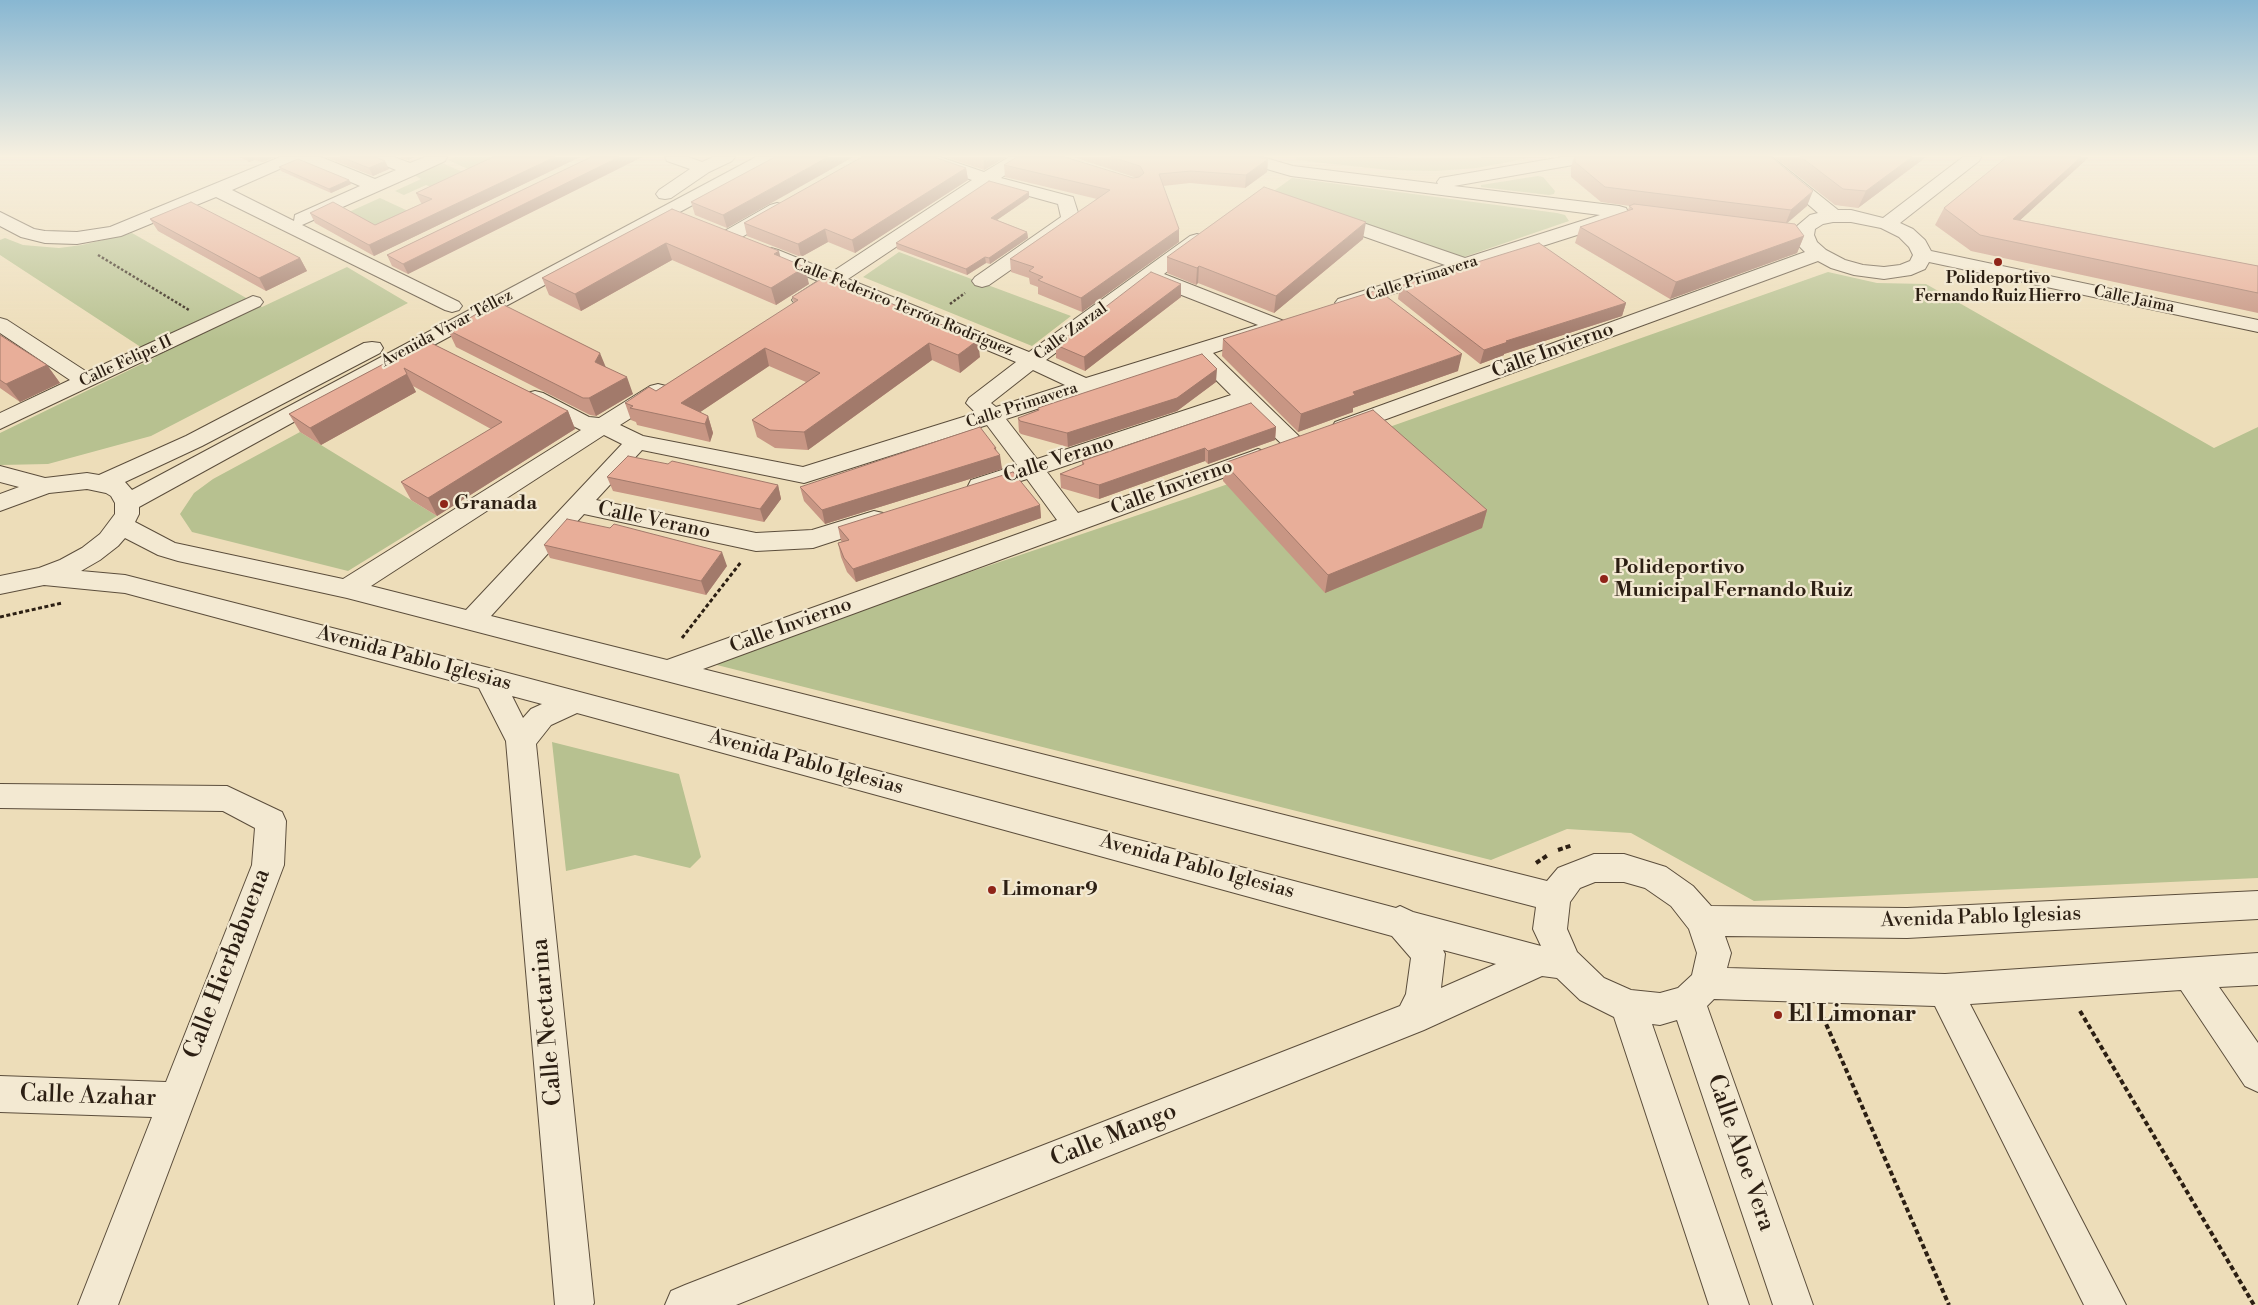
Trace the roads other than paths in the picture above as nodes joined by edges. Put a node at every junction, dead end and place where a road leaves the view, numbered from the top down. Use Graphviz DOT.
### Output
graph roads {
  1 [pos="151,218"];
  2 [pos="275,218"];
  3 [pos="305,218"];
  4 [pos="619,218"];
  5 [pos="654,218"];
  6 [pos="680,218"];
  7 [pos="743,218"];
  8 [pos="927,218"];
  9 [pos="1071,218"];
  10 [pos="1330,218"];
  11 [pos="1619,218"];
  12 [pos="1823,218"];
  13 [pos="1859,218"];
  14 [pos="1895,218"];
  15 [pos="1887,224"];
  16 [pos="290,225"];
  17 [pos="5,226"];
  18 [pos="1213,229"];
  19 [pos="710,230"];
  20 [pos="1784,233"];
  21 [pos="1804,235"];
  22 [pos="1819,254"];
  23 [pos="1923,255"];
  24 [pos="390,257"];
  25 [pos="1465,265"];
  26 [pos="372,266"];
  27 [pos="1149,275"];
  28 [pos="834,279"];
  29 [pos="982,281"];
  30 [pos="253,302"];
  31 [pos="452,306"];
  32 [pos="1330,308"];
  33 [pos="785,311"];
  34 [pos="0,324"];
  35 [pos="2258,326"];
  36 [pos="424,341"];
  37 [pos="1198,350"];
  38 [pos="450,354"];
  39 [pos="1031,361"];
  40 [pos="678,379"];
  41 [pos="86,381"];
  42 [pos="512,386"];
  43 [pos="1085,386"];
  44 [pos="1246,397"];
  45 [pos="992,415"];
  46 [pos="0,422"];
  47 [pos="603,426"];
  48 [pos="1311,438"];
  49 [pos="637,442"];
  50 [pos="1032,469"];
  51 [pos="0,474"];
  52 [pos="103,483"];
  53 [pos="45,486"];
  54 [pos="959,492"];
  55 [pos="0,503"];
  56 [pos="578,505"];
  57 [pos="895,513"];
  58 [pos="124,514"];
  59 [pos="1073,524"];
  60 [pos="44,576"];
  61 [pos="2,586"];
  62 [pos="347,589"];
  63 [pos="472,621"];
  64 [pos="662,669"];
  65 [pos="489,679"];
  66 [pos="575,702"];
  67 [pos="521,741"];
  68 [pos="0,796"];
  69 [pos="1554,897"];
  70 [pos="2258,905"];
  71 [pos="1400,921"];
  72 [pos="1703,921"];
  73 [pos="1552,962"];
  74 [pos="2258,969"];
  75 [pos="2190,974"];
  76 [pos="1944,990"];
  77 [pos="1697,992"];
  78 [pos="1628,1006"];
  79 [pos="1412,1018"];
  80 [pos="2258,1074"];
  81 [pos="0,1094"];
  82 [pos="177,1100"];
  83 [pos="575,1304"];
  84 [pos="98,1305"];
  85 [pos="685,1305"];
  86 [pos="1729,1305"];
  87 [pos="1792,1305"];
  88 [pos="2106,1305"];
  1 -- 17 [label="street"];
  2 -- 16 [label="street"];
  3 -- 16 [label="street"];
  4 -- 31 [label="street, Avenida Vivar Téllez"];
  5 -- 36 [label="street, Avenida Vivar Téllez"];
  6 -- 19 [label="street, Calle Federico Terrón Rodríguez"];
  7 -- 19 [label="street"];
  8 -- 28 [label="street"];
  9 -- 29 [label="street"];
  10 -- 25 [label="street"];
  11 -- 25 [label="street, Calle Primavera"];
  12 -- 21 [label="street"];
  13 -- 15 [label="street"];
  14 -- 15 [label="street"];
  15 -- 23 [label="street"];
  16 -- 26 [label="street"];
  18 -- 27 [label="street, Calle Zarzal"];
  19 -- 28 [label="street, Calle Federico Terrón Rodríguez"];
  20 -- 21 [label="street"];
  21 -- 22 [label="street"];
  22 -- 23 [label="street"];
  22 -- 48 [label="street, Calle Invierno"];
  23 -- 35 [label="street, Calle Jaima"];
  24 -- 26 [label="street"];
  25 -- 32 [label="street, Calle Primavera"];
  26 -- 31 [label="street"];
  27 -- 37 [label="street, Calle Primavera"];
  27 -- 39 [label="street, Calle Zarzal"];
  28 -- 33 [label="street"];
  28 -- 39 [label="street, Calle Federico Terrón Rodríguez"];
  30 -- 41 [label="street, Calle Felipe II"];
  31 -- 52 [label="street, Avenida Vivar Téllez"];
  34 -- 41 [label="street"];
  36 -- 38 [label="street"];
  36 -- 58 [label="street, Avenida Vivar Téllez"];
  37 -- 43 [label="street, Calle Primavera"];
  37 -- 44 [label="street"];
  39 -- 43 [label="street, Calle Federico Terrón Rodríguez"];
  39 -- 45 [label="street, Calle Zarzal"];
  40 -- 47 [label="street"];
  41 -- 46 [label="street, Calle Felipe II"];
  42 -- 47 [label="street, Calle Primavera"];
  43 -- 45 [label="street, Calle Primavera"];
  44 -- 48 [label="street"];
  44 -- 50 [label="street, Calle Verano"];
  45 -- 49 [label="street, Calle Primavera"];
  45 -- 50 [label="street, Calle Zarzal"];
  47 -- 49 [label="street, Calle Primavera"];
  47 -- 62 [label="street"];
  48 -- 59 [label="street, Calle Invierno"];
  49 -- 56 [label="street"];
  50 -- 54 [label="street, Calle Verano"];
  50 -- 59 [label="street, Calle Zarzal"];
  51 -- 53 [label="street"];
  52 -- 53 [label="street"];
  52 -- 58 [label="street"];
  53 -- 55 [label="street"];
  56 -- 57 [label="street, Calle Verano"];
  56 -- 63 [label="street"];
  58 -- 60 [label="street, Avenida Vivar Téllez"];
  58 -- 62 [label="street"];
  59 -- 64 [label="street, Calle Invierno"];
  60 -- 61 [label="street"];
  60 -- 65 [label="street, Avenida Pablo Iglesias"];
  62 -- 63 [label="street"];
  63 -- 64 [label="street"];
  64 -- 69 [label="street"];
  65 -- 66 [label="street, Avenida Pablo Iglesias"];
  65 -- 67 [label="street"];
  66 -- 67 [label="street"];
  66 -- 71 [label="street, Avenida Pablo Iglesias"];
  67 -- 83 [label="street, Calle Nectarina"];
  68 -- 82 [label="street, Calle Hierbabuena"];
  69 -- 72 [label="street"];
  69 -- 73 [label="street"];
  70 -- 72 [label="street, Avenida Pablo Iglesias"];
  71 -- 73 [label="street, Avenida Pablo Iglesias"];
  71 -- 79 [label="street"];
  72 -- 77 [label="street"];
  73 -- 78 [label="street"];
  73 -- 79 [label="street, Calle Mango"];
  74 -- 75 [label="street"];
  75 -- 76 [label="street"];
  75 -- 80 [label="street"];
  76 -- 77 [label="street"];
  76 -- 88 [label="street"];
  77 -- 78 [label="street"];
  77 -- 87 [label="street, Calle Aloe Vera"];
  78 -- 86 [label="street"];
  79 -- 85 [label="street, Calle Mango"];
  81 -- 82 [label="street, Calle Azahar"];
  82 -- 84 [label="street, Calle Hierbabuena"];
}
